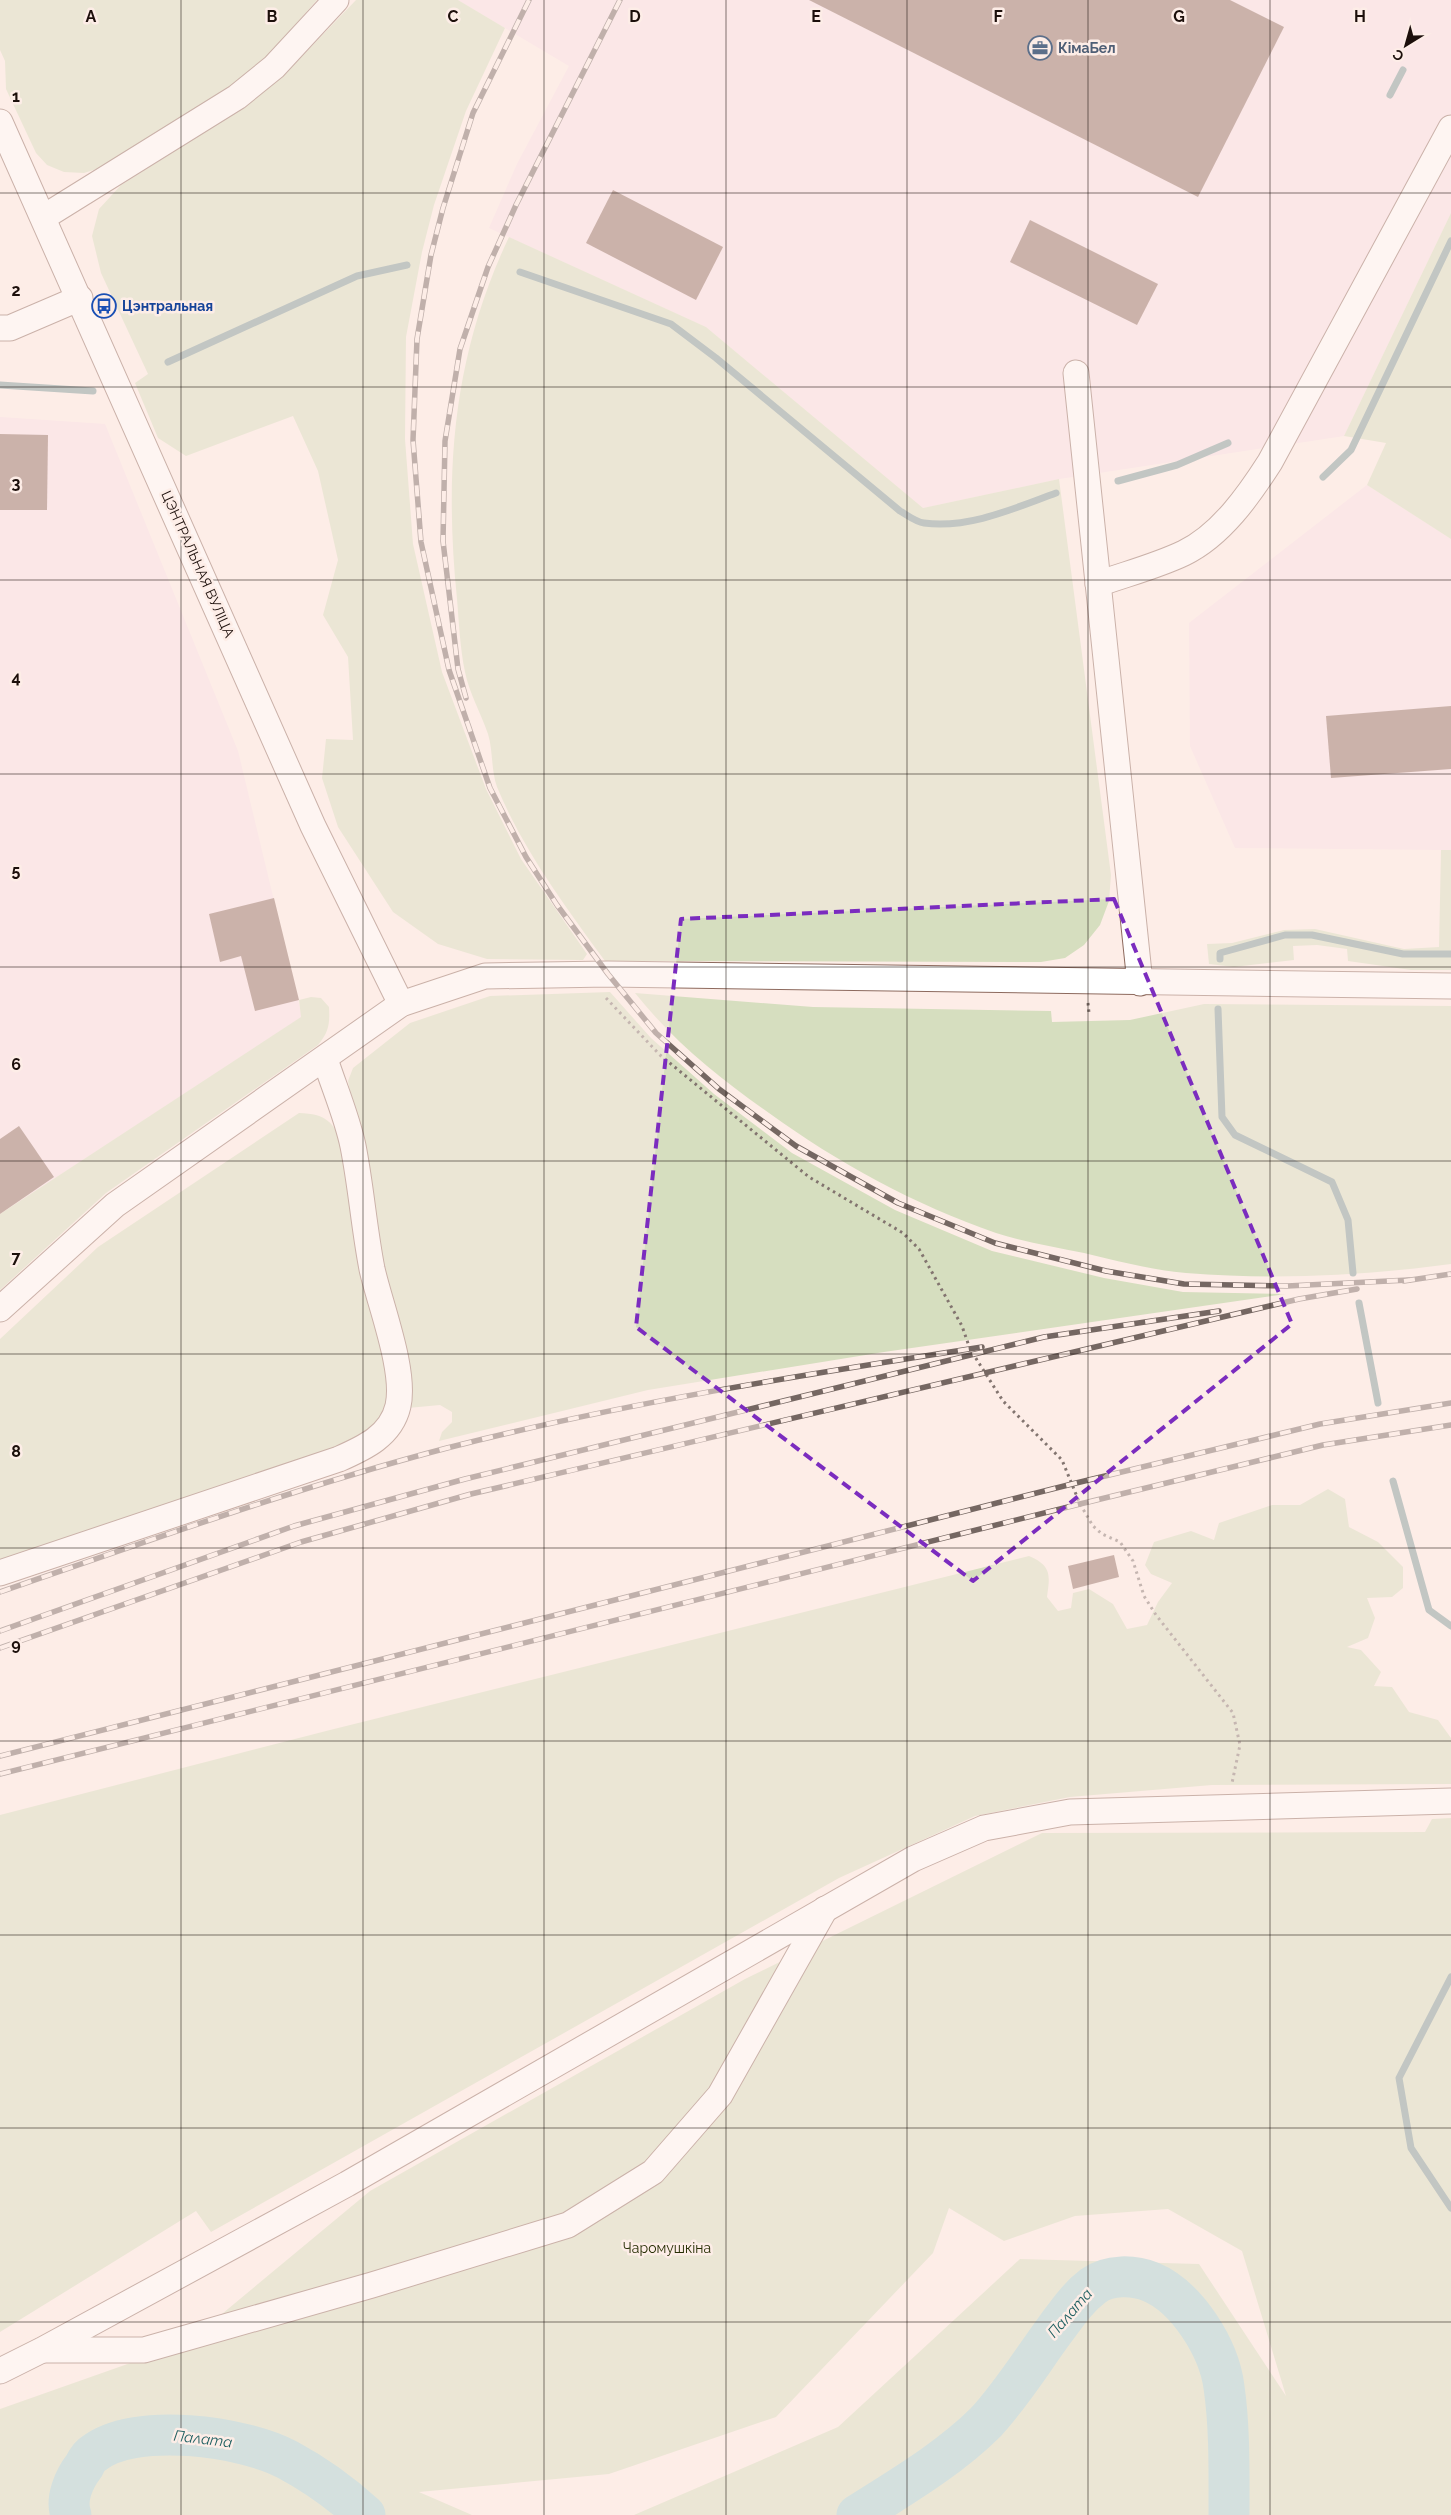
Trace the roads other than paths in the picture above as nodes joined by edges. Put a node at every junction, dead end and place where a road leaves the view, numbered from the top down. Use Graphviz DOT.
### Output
graph roads {
  1 [pos="336,0"];
  2 [pos="0,122"];
  3 [pos="1451,128"];
  4 [pos="44,217"];
  5 [pos="80,298"];
  6 [pos="0,328"];
  7 [pos="1076,373"];
  8 [pos="1098,584"];
  9 [pos="1140,983"];
  10 [pos="1451,986"];
  11 [pos="401,1004"];
  12 [pos="325,1059"];
  13 [pos="0,1309"];
  14 [pos="0,1573"];
  15 [pos="1451,1800"];
  16 [pos="826,1908"];
  17 [pos="42,2350"];
  18 [pos="0,2371"];
  1 -- 4 [label="street"];
  2 -- 4 [label="street, ЦЭНТРАЛЬНАЯ ВУЛІЦА"];
  3 -- 8 [label="street"];
  4 -- 5 [label="street, ЦЭНТРАЛЬНАЯ ВУЛІЦА"];
  5 -- 6 [label="street"];
  5 -- 11 [label="street, ЦЭНТРАЛЬНАЯ ВУЛІЦА"];
  7 -- 8 [label="street"];
  8 -- 9 [label="street"];
  9 -- 10 [label="street"];
  9 -- 11 [label="street"];
  11 -- 12 [label="street"];
  12 -- 13 [label="street"];
  12 -- 14 [label="street"];
  15 -- 16 [label="street"];
  16 -- 17 [label="street"];
  16 -- 17 [label="street"];
  17 -- 18 [label="street"];
}
